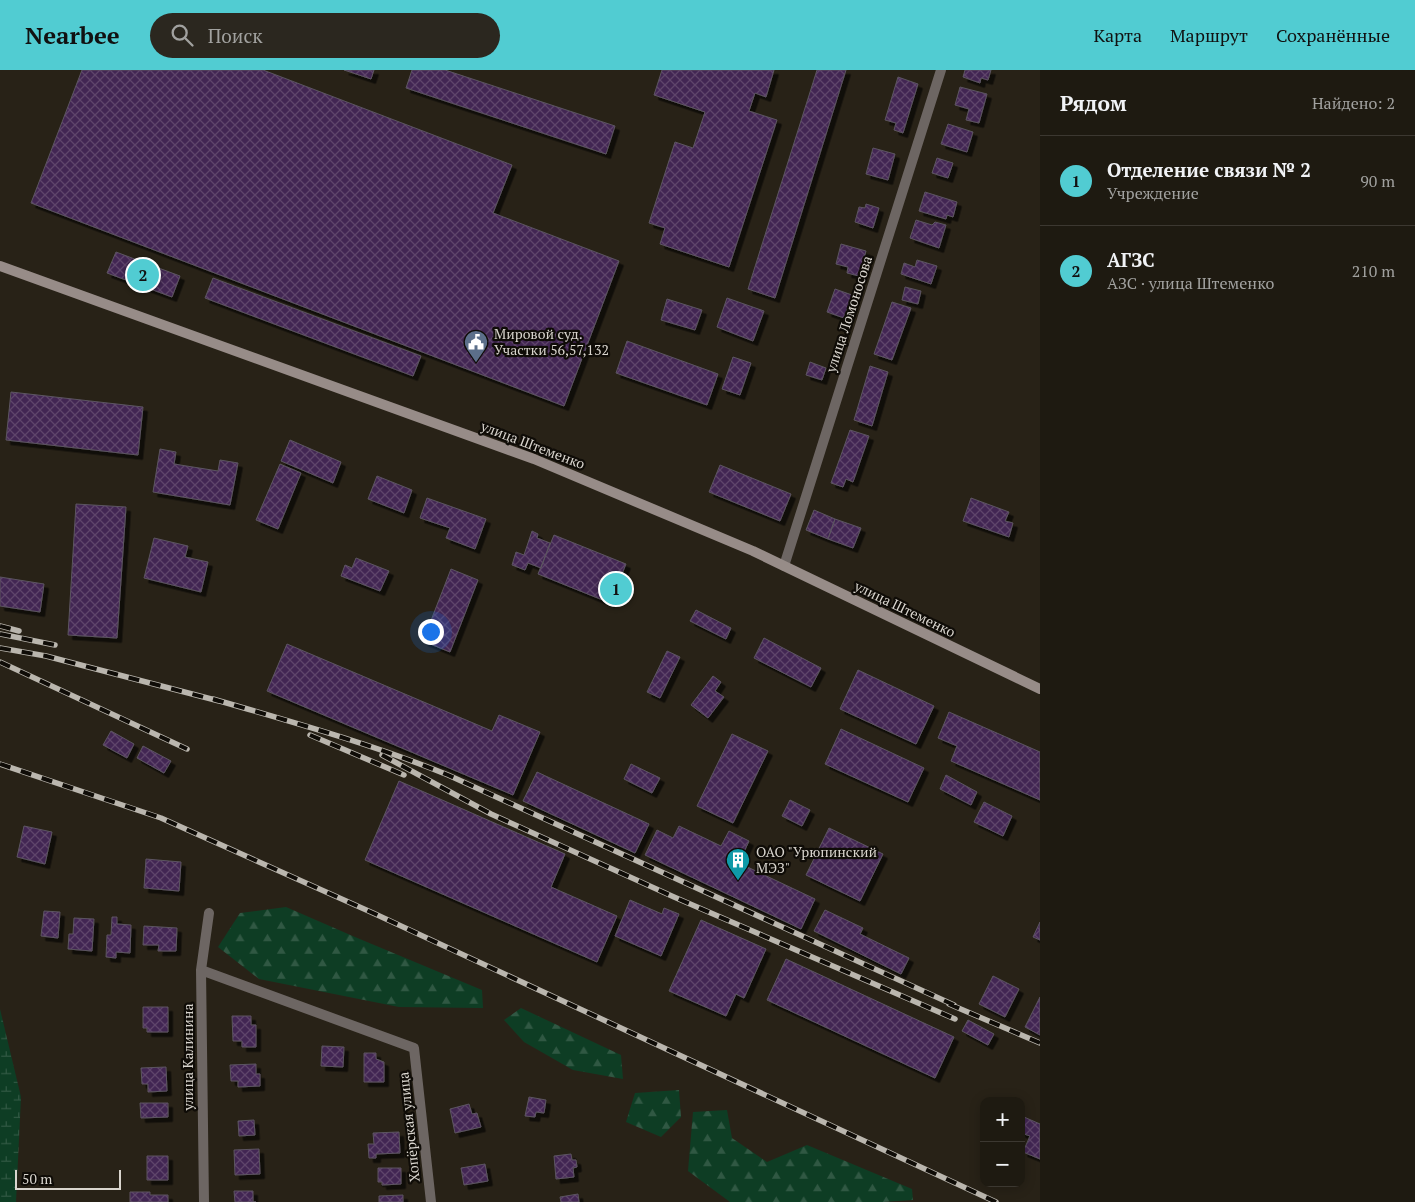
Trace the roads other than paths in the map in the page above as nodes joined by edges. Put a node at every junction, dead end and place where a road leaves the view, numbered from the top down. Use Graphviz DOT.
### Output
graph roads {
  1 [pos="941,70"];
  2 [pos="0,266"];
  3 [pos="784,566"];
  4 [pos="1040,689"];
  5 [pos="209,913"];
  6 [pos="201,970"];
  7 [pos="204,1202"];
  8 [pos="431,1202"];
  1 -- 3 [label="street, улица Ломоносова"];
  2 -- 3 [label="main road, улица Штеменко"];
  3 -- 4 [label="main road, улица Штеменко"];
  5 -- 6 [label="street, улица Калинина"];
  6 -- 7 [label="street, улица Калинина"];
  6 -- 8 [label="street, Хопёрская улица"];
}
